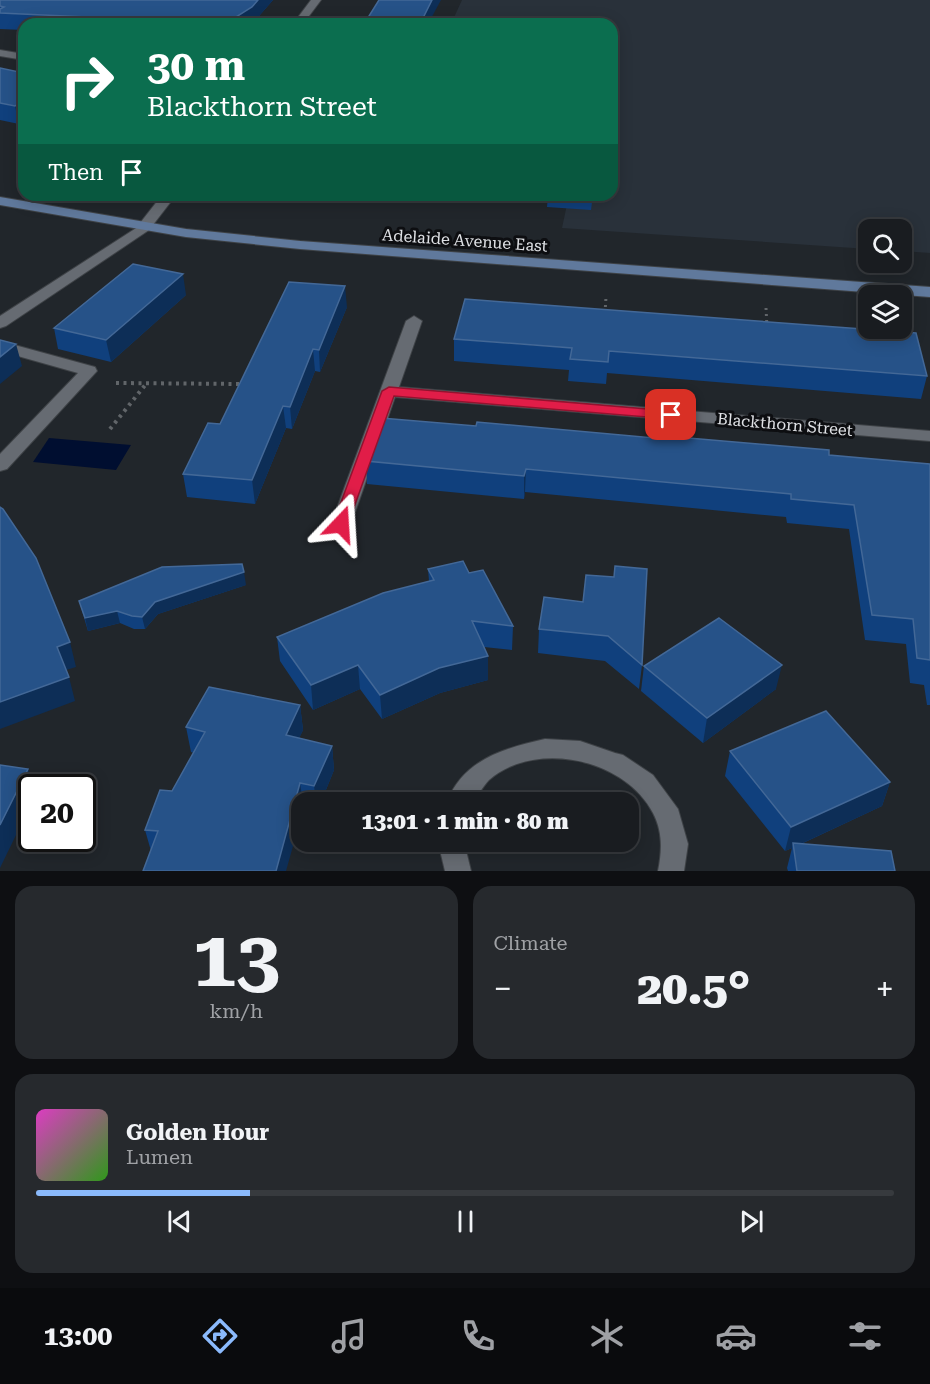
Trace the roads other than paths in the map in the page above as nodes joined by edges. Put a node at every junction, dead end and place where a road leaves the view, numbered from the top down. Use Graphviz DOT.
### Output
graph roads {
  1 [pos="316,0"];
  2 [pos="302,18"];
  3 [pos="0,53"];
  4 [pos="18,56"];
  5 [pos="0,201"];
  6 [pos="164,201"];
  7 [pos="144,227"];
  8 [pos="930,292"];
  9 [pos="414,321"];
  10 [pos="0,323"];
  11 [pos="0,346"];
  12 [pos="389,391"];
  13 [pos="930,436"];
  14 [pos="0,465"];
  15 [pos="341,524"];
  16 [pos="464,792"];
  17 [pos="453,852"];
  18 [pos="458,871"];
  19 [pos="671,871"];
  1 -- 2 [label="street"];
  3 -- 4 [label="street"];
  5 -- 7 [label="main road, Adelaide Avenue East"];
  6 -- 7 [label="street"];
  7 -- 8 [label="main road, Adelaide Avenue East"];
  7 -- 10 [label="street"];
  9 -- 12 [label="street"];
  11 -- 14 [label="street"];
  12 -- 13 [label="street, Blackthorn Street"];
  12 -- 15 [label="street"];
  16 -- 19 [label="street"];
  17 -- 18 [label="street"];
}
